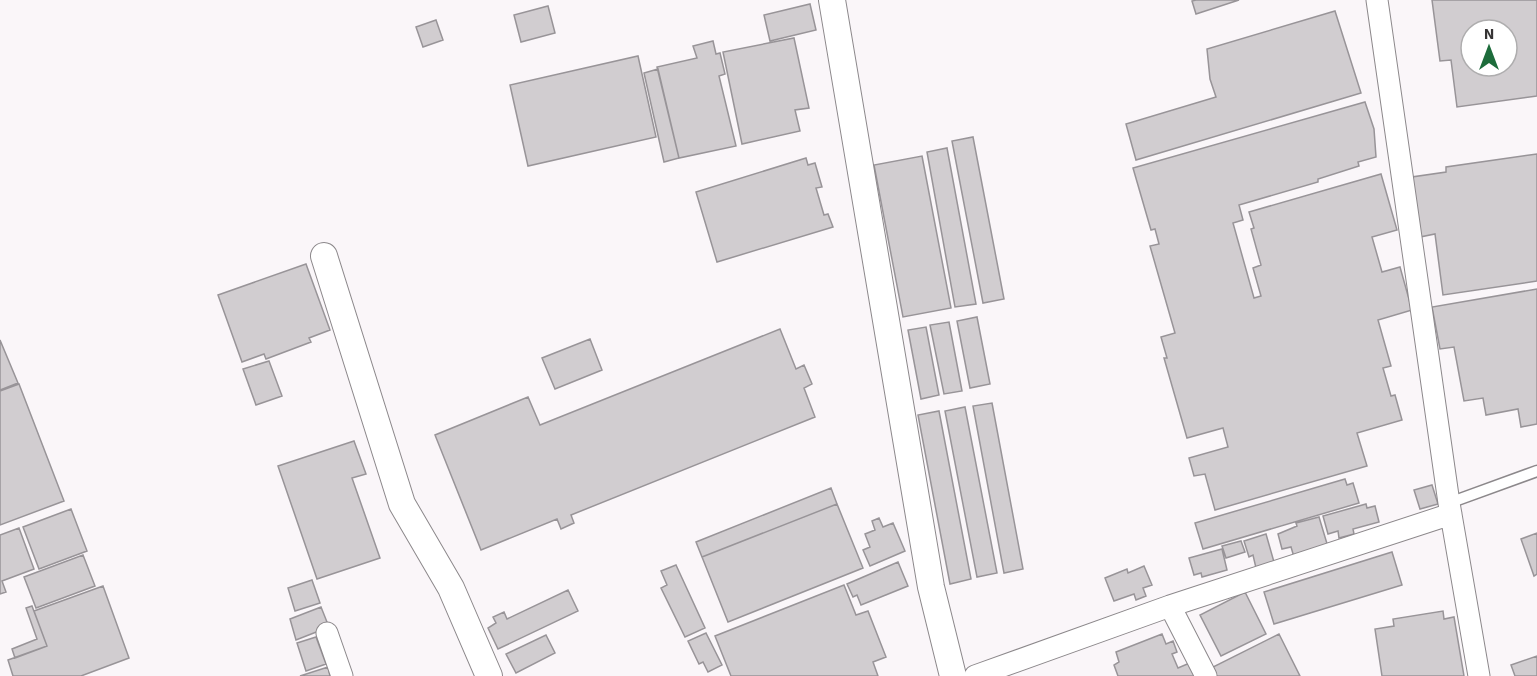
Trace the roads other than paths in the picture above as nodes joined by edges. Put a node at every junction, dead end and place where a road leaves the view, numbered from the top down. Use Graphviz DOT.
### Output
graph roads {
  1 [pos="832,0"];
  2 [pos="1377,0"];
  3 [pos="324,256"];
  4 [pos="1537,471"];
  5 [pos="1450,508"];
  6 [pos="1170,606"];
  7 [pos="327,633"];
  8 [pos="342,676"];
  9 [pos="489,676"];
  10 [pos="953,676"];
  11 [pos="975,676"];
  12 [pos="1206,676"];
  13 [pos="1479,676"];
  1 -- 10 [label="street"];
  2 -- 5 [label="street"];
  3 -- 9 [label="street"];
  4 -- 5 [label="lane"];
  5 -- 6 [label="street"];
  5 -- 13 [label="street"];
  6 -- 11 [label="street"];
  6 -- 12 [label="street"];
  7 -- 8 [label="street"];
}
